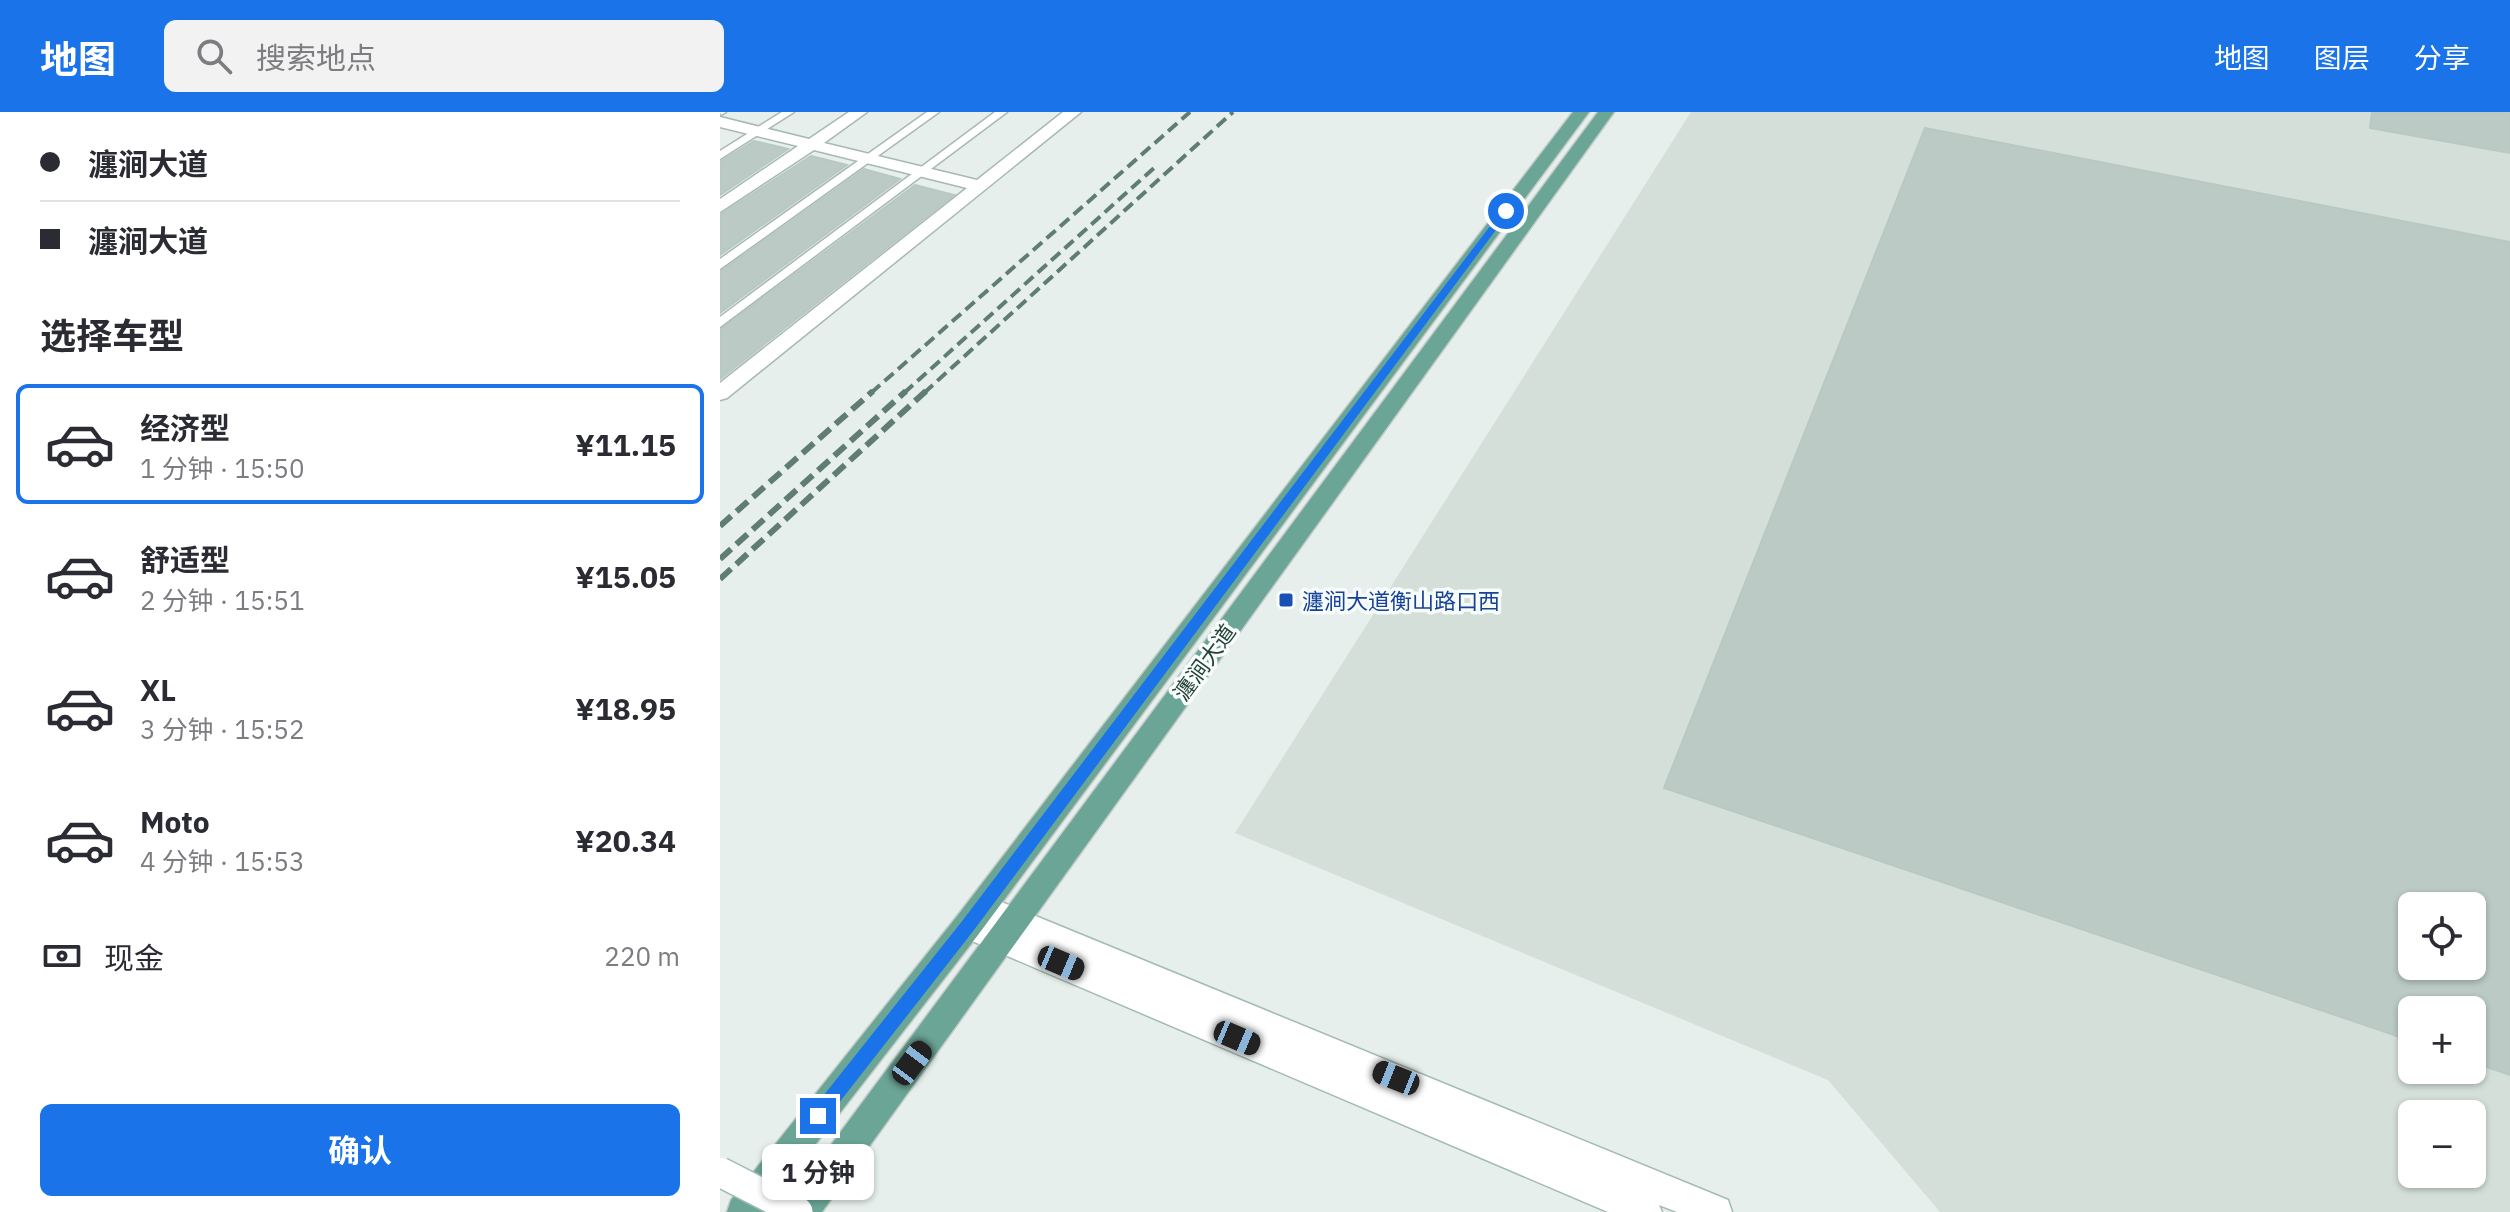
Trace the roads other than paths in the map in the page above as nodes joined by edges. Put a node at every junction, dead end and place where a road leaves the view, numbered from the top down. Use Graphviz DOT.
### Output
graph roads {
  1 [pos="789,112"];
  2 [pos="859,112"];
  3 [pos="934,112"];
  4 [pos="1002,112"];
  5 [pos="1073,112"];
  6 [pos="1581,112"];
  7 [pos="1606,112"];
  8 [pos="720,122"];
  9 [pos="759,131"];
  10 [pos="812,144"];
  11 [pos="720,156"];
  12 [pos="868,158"];
  13 [pos="922,172"];
  14 [pos="979,186"];
  15 [pos="720,207"];
  16 [pos="720,265"];
  17 [pos="720,323"];
  18 [pos="720,393"];
  19 [pos="975,916"];
  20 [pos="1010,929"];
  21 [pos="720,1172"];
  22 [pos="743,1212"];
  23 [pos="800,1212"];
  24 [pos="1646,1212"];
  25 [pos="1716,1212"];
  1 -- 9 [label="lane"];
  2 -- 10 [label="street"];
  3 -- 12 [label="lane"];
  4 -- 13 [label="lane"];
  5 -- 14 [label="street"];
  6 -- 19 [label="main road, 瀍涧大道"];
  7 -- 20 [label="main road, 瀍涧大道"];
  8 -- 9 [label="street"];
  9 -- 10 [label="street"];
  9 -- 11 [label="lane"];
  10 -- 12 [label="street"];
  10 -- 15 [label="street"];
  12 -- 13 [label="street"];
  12 -- 16 [label="lane"];
  13 -- 14 [label="street"];
  13 -- 17 [label="lane"];
  14 -- 18 [label="street"];
  19 -- 20 [label="street"];
  19 -- 22 [label="main road, 瀍涧大道"];
  20 -- 23 [label="main road, 瀍涧大道"];
  20 -- 24 [label="street"];
  20 -- 25 [label="street"];
  21 -- 23 [label="street, bridge"];
}
